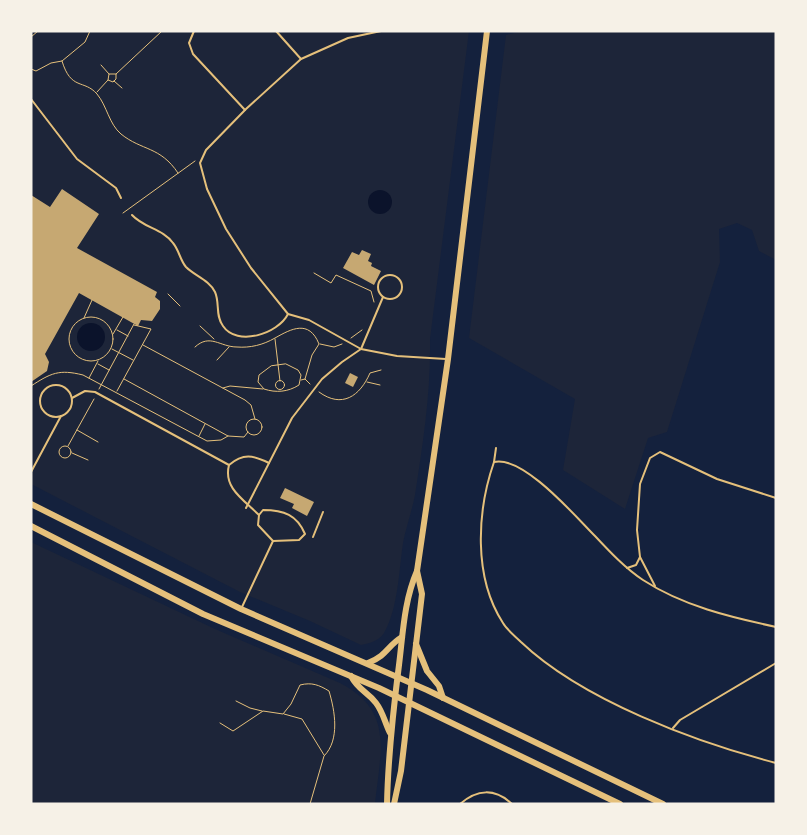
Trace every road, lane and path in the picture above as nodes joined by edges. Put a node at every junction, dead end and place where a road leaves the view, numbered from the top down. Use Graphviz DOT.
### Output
graph roads {
  1 [pos="38,31"];
  2 [pos="90,31"];
  3 [pos="162,31"];
  4 [pos="194,31"];
  5 [pos="276,31"];
  6 [pos="381,31"];
  7 [pos="486,31"];
  8 [pos="369,32"];
  9 [pos="31,37"];
  10 [pos="301,59"];
  11 [pos="62,62"];
  12 [pos="101,65"];
  13 [pos="31,69"];
  14 [pos="109,74"];
  15 [pos="116,74"];
  16 [pos="108,80"];
  17 [pos="114,81"];
  18 [pos="122,88"];
  19 [pos="96,93"];
  20 [pos="31,99"];
  21 [pos="245,110"];
  22 [pos="196,160"];
  23 [pos="178,173"];
  24 [pos="121,198"];
  25 [pos="123,213"];
  26 [pos="132,216"];
  27 [pos="314,273"];
  28 [pos="168,294"];
  29 [pos="383,297"];
  30 [pos="92,300"];
  31 [pos="180,306"];
  32 [pos="374,308"];
  33 [pos="288,314"];
  34 [pos="123,317"];
  35 [pos="84,318"];
  36 [pos="200,326"];
  37 [pos="364,328"];
  38 [pos="116,329"];
  39 [pos="113,334"];
  40 [pos="128,336"];
  41 [pos="274,338"];
  42 [pos="214,339"];
  43 [pos="346,341"];
  44 [pos="319,344"];
  45 [pos="143,345"];
  46 [pos="194,347"];
  47 [pos="230,347"];
  48 [pos="112,349"];
  49 [pos="360,349"];
  50 [pos="119,353"];
  51 [pos="448,359"];
  52 [pos="99,360"];
  53 [pos="217,360"];
  54 [pos="134,361"];
  55 [pos="97,364"];
  56 [pos="278,365"];
  57 [pos="109,370"];
  58 [pos="381,370"];
  59 [pos="89,378"];
  60 [pos="124,379"];
  61 [pos="305,379"];
  62 [pos="280,380"];
  63 [pos="300,380"];
  64 [pos="366,382"];
  65 [pos="101,385"];
  66 [pos="380,385"];
  67 [pos="31,386"];
  68 [pos="222,388"];
  69 [pos="315,388"];
  70 [pos="264,389"];
  71 [pos="282,390"];
  72 [pos="97,393"];
  73 [pos="117,393"];
  74 [pos="72,398"];
  75 [pos="61,416"];
  76 [pos="255,419"];
  77 [pos="206,423"];
  78 [pos="77,430"];
  79 [pos="248,432"];
  80 [pos="228,436"];
  81 [pos="199,437"];
  82 [pos="98,442"];
  83 [pos="68,446"];
  84 [pos="496,448"];
  85 [pos="71,452"];
  86 [pos="88,460"];
  87 [pos="269,462"];
  88 [pos="494,462"];
  89 [pos="229,465"];
  90 [pos="31,472"];
  91 [pos="776,498"];
  92 [pos="31,504"];
  93 [pos="248,505"];
  94 [pos="246,508"];
  95 [pos="323,512"];
  96 [pos="259,515"];
  97 [pos="31,526"];
  98 [pos="313,537"];
  99 [pos="273,541"];
  100 [pos="640,557"];
  101 [pos="627,568"];
  102 [pos="417,572"];
  103 [pos="655,586"];
  104 [pos="241,609"];
  105 [pos="776,627"];
  106 [pos="402,637"];
  107 [pos="416,643"];
  108 [pos="368,663"];
  109 [pos="776,663"];
  110 [pos="351,676"];
  111 [pos="397,676"];
  112 [pos="411,682"];
  113 [pos="395,695"];
  114 [pos="443,698"];
  115 [pos="236,701"];
  116 [pos="409,702"];
  117 [pos="263,711"];
  118 [pos="283,714"];
  119 [pos="220,723"];
  120 [pos="672,728"];
  121 [pos="390,734"];
  122 [pos="324,756"];
  123 [pos="776,763"];
  124 [pos="310,804"];
  125 [pos="387,804"];
  126 [pos="394,804"];
  127 [pos="460,804"];
  128 [pos="512,804"];
  129 [pos="620,804"];
  130 [pos="663,804"];
  1 -- 9 [label="path"];
  2 -- 11 [label="path"];
  3 -- 15 [label="path"];
  4 -- 21 [label="lane"];
  5 -- 10 [label="lane"];
  6 -- 8 [label="lane"];
  7 -- 51 [label="main road"];
  8 -- 10 [label="lane"];
  10 -- 21 [label="lane"];
  11 -- 13 [label="path"];
  11 -- 19 [label="path"];
  12 -- 14 [label="path"];
  14 -- 15 [label="path"];
  14 -- 16 [label="path"];
  15 -- 17 [label="path"];
  16 -- 17 [label="path"];
  16 -- 19 [label="path"];
  17 -- 18 [label="path"];
  19 -- 23 [label="path"];
  20 -- 24 [label="lane"];
  21 -- 33 [label="lane"];
  22 -- 23 [label="path"];
  23 -- 25 [label="path"];
  26 -- 33 [label="lane"];
  27 -- 32 [label="path"];
  28 -- 31 [label="path"];
  29 -- 29 [label="lane"];
  29 -- 49 [label="lane"];
  30 -- 35 [label="path"];
  33 -- 43 [label="lane"];
  34 -- 38 [label="path"];
  35 -- 39 [label="path"];
  35 -- 52 [label="path"];
  36 -- 42 [label="path"];
  37 -- 43 [label="path"];
  38 -- 39 [label="path"];
  38 -- 40 [label="path"];
  39 -- 48 [label="path"];
  40 -- 45 [label="path"];
  40 -- 50 [label="path"];
  41 -- 44 [label="path"];
  41 -- 47 [label="path"];
  41 -- 56 [label="path"];
  42 -- 46 [label="path"];
  42 -- 47 [label="path"];
  43 -- 44 [label="path"];
  43 -- 49 [label="lane"];
  44 -- 61 [label="path"];
  45 -- 54 [label="path"];
  45 -- 68 [label="path"];
  47 -- 53 [label="path"];
  48 -- 50 [label="path"];
  48 -- 52 [label="path"];
  49 -- 51 [label="lane"];
  49 -- 69 [label="lane"];
  50 -- 54 [label="path"];
  50 -- 57 [label="path"];
  51 -- 102 [label="main road"];
  52 -- 55 [label="path"];
  54 -- 60 [label="path"];
  55 -- 57 [label="path"];
  55 -- 59 [label="path"];
  56 -- 62 [label="path"];
  56 -- 63 [label="path"];
  56 -- 70 [label="path"];
  57 -- 65 [label="path"];
  58 -- 64 [label="path"];
  59 -- 65 [label="path"];
  59 -- 67 [label="path"];
  60 -- 73 [label="path"];
  60 -- 77 [label="path"];
  61 -- 63 [label="path"];
  61 -- 69 [label="path"];
  62 -- 71 [label="path"];
  62 -- 71 [label="path"];
  63 -- 71 [label="path"];
  64 -- 66 [label="path"];
  64 -- 69 [label="path"];
  65 -- 72 [label="path"];
  65 -- 73 [label="path"];
  68 -- 70 [label="path"];
  68 -- 76 [label="path"];
  69 -- 87 [label="lane"];
  70 -- 71 [label="path"];
  72 -- 74 [label="lane"];
  72 -- 78 [label="path"];
  72 -- 89 [label="lane"];
  73 -- 81 [label="path"];
  74 -- 75 [label="lane"];
  74 -- 75 [label="lane"];
  75 -- 90 [label="lane"];
  76 -- 79 [label="path"];
  76 -- 79 [label="path"];
  77 -- 80 [label="path"];
  77 -- 81 [label="path"];
  78 -- 82 [label="path"];
  78 -- 83 [label="path"];
  79 -- 80 [label="path"];
  80 -- 81 [label="path"];
  83 -- 85 [label="path"];
  83 -- 85 [label="path"];
  84 -- 88 [label="lane"];
  85 -- 86 [label="path"];
  87 -- 89 [label="lane"];
  87 -- 93 [label="lane"];
  88 -- 101 [label="lane"];
  88 -- 120 [label="lane"];
  89 -- 93 [label="lane"];
  91 -- 100 [label="lane"];
  92 -- 104 [label="main road"];
  93 -- 94 [label="lane"];
  93 -- 96 [label="lane"];
  95 -- 98 [label="lane"];
  96 -- 99 [label="lane"];
  96 -- 99 [label="lane"];
  97 -- 110 [label="main road"];
  99 -- 104 [label="lane"];
  100 -- 101 [label="lane"];
  100 -- 103 [label="lane"];
  101 -- 103 [label="lane"];
  102 -- 106 [label="main road"];
  102 -- 107 [label="main road"];
  103 -- 105 [label="lane"];
  104 -- 108 [label="main road"];
  106 -- 108 [label="main road"];
  106 -- 111 [label="main road"];
  107 -- 112 [label="main road"];
  107 -- 114 [label="main road"];
  108 -- 111 [label="main road"];
  109 -- 120 [label="lane"];
  110 -- 113 [label="main road"];
  110 -- 121 [label="main road"];
  111 -- 112 [label="main road"];
  111 -- 113 [label="main road"];
  112 -- 114 [label="main road"];
  112 -- 116 [label="main road"];
  113 -- 116 [label="main road"];
  113 -- 121 [label="main road"];
  114 -- 130 [label="main road"];
  115 -- 117 [label="path"];
  116 -- 126 [label="main road"];
  116 -- 129 [label="main road"];
  117 -- 118 [label="path"];
  117 -- 119 [label="path"];
  118 -- 122 [label="path"];
  118 -- 122 [label="path"];
  120 -- 123 [label="lane"];
  121 -- 125 [label="main road"];
  122 -- 124 [label="path"];
  127 -- 128 [label="lane"];
}
